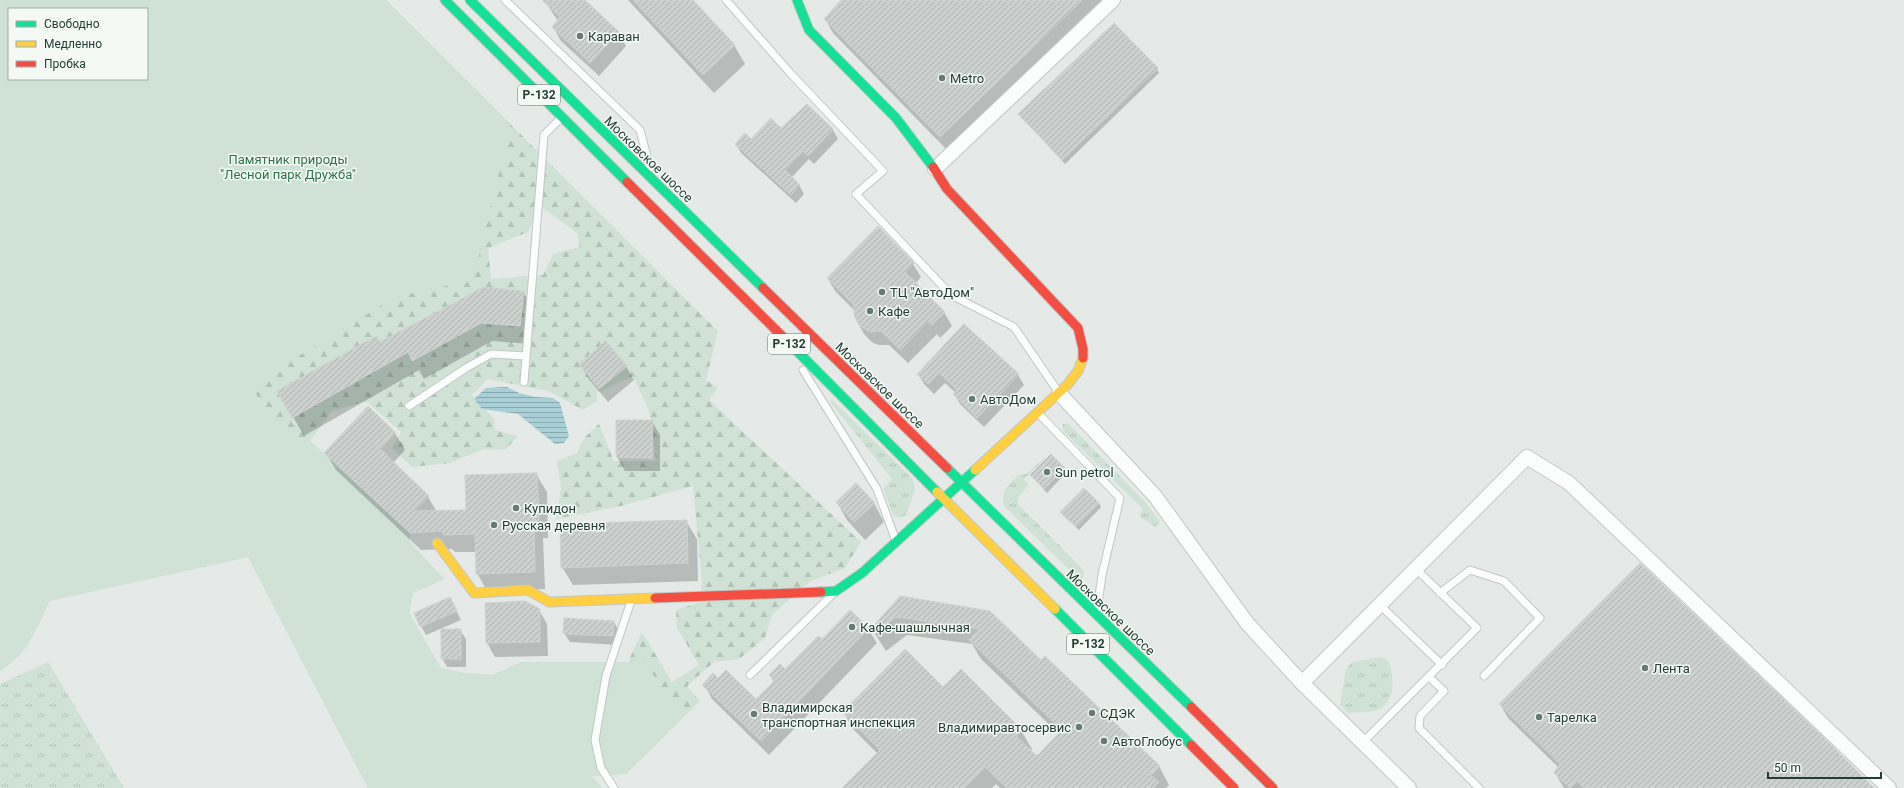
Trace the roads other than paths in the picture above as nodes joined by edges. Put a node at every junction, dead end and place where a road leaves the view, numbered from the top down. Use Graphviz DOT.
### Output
graph roads {
  1 [pos="445,0"];
  2 [pos="470,0"];
  3 [pos="505,0"];
  4 [pos="726,0"];
  5 [pos="797,0"];
  6 [pos="1113,0"];
  7 [pos="561,117"];
  8 [pos="935,168"];
  9 [pos="654,182"];
  10 [pos="774,329"];
  11 [pos="526,356"];
  12 [pos="524,382"];
  13 [pos="1059,393"];
  14 [pos="409,406"];
  15 [pos="1038,412"];
  16 [pos="961,482"];
  17 [pos="944,498"];
  18 [pos="896,542"];
  19 [pos="437,543"];
  20 [pos="1416,570"];
  21 [pos="836,591"];
  22 [pos="1440,593"];
  23 [pos="632,599"];
  24 [pos="1380,605"];
  25 [pos="1096,616"];
  26 [pos="1442,665"];
  27 [pos="750,676"];
  28 [pos="1484,676"];
  29 [pos="1429,677"];
  30 [pos="1302,683"];
  31 [pos="1363,742"];
  32 [pos="614,788"];
  33 [pos="1234,788"];
  34 [pos="1273,788"];
  35 [pos="1409,788"];
  36 [pos="1478,788"];
  37 [pos="1889,788"];
  1 -- 7 [label="main road, Р-132"];
  2 -- 9 [label="main road, Московское шоссе / Р-132"];
  3 -- 9 [label="lane"];
  4 -- 13 [label="lane"];
  5 -- 8 [label="main road"];
  6 -- 8 [label="street"];
  7 -- 10 [label="main road, Р-132"];
  7 -- 11 [label="lane"];
  8 -- 13 [label="main road"];
  9 -- 16 [label="main road, Московское шоссе / Р-132"];
  10 -- 17 [label="main road, Р-132"];
  10 -- 18 [label="lane"];
  11 -- 12 [label="lane"];
  11 -- 14 [label="lane"];
  13 -- 15 [label="main road"];
  13 -- 30 [label="street"];
  15 -- 16 [label="main road"];
  15 -- 25 [label="lane"];
  16 -- 17 [label="main road"];
  16 -- 25 [label="main road, Московское шоссе / Р-132"];
  17 -- 18 [label="main road"];
  17 -- 33 [label="main road, Р-132"];
  18 -- 21 [label="main road"];
  19 -- 23 [label="main road"];
  20 -- 22 [label="lane"];
  20 -- 24 [label="street"];
  20 -- 37 [label="street"];
  21 -- 23 [label="main road"];
  21 -- 27 [label="lane"];
  22 -- 26 [label="lane"];
  22 -- 28 [label="lane"];
  23 -- 32 [label="lane"];
  24 -- 26 [label="lane"];
  24 -- 30 [label="street"];
  25 -- 34 [label="main road, Московское шоссе / Р-132"];
  26 -- 29 [label="lane"];
  29 -- 31 [label="lane"];
  29 -- 36 [label="lane"];
  30 -- 31 [label="street"];
  31 -- 35 [label="street"];
}
